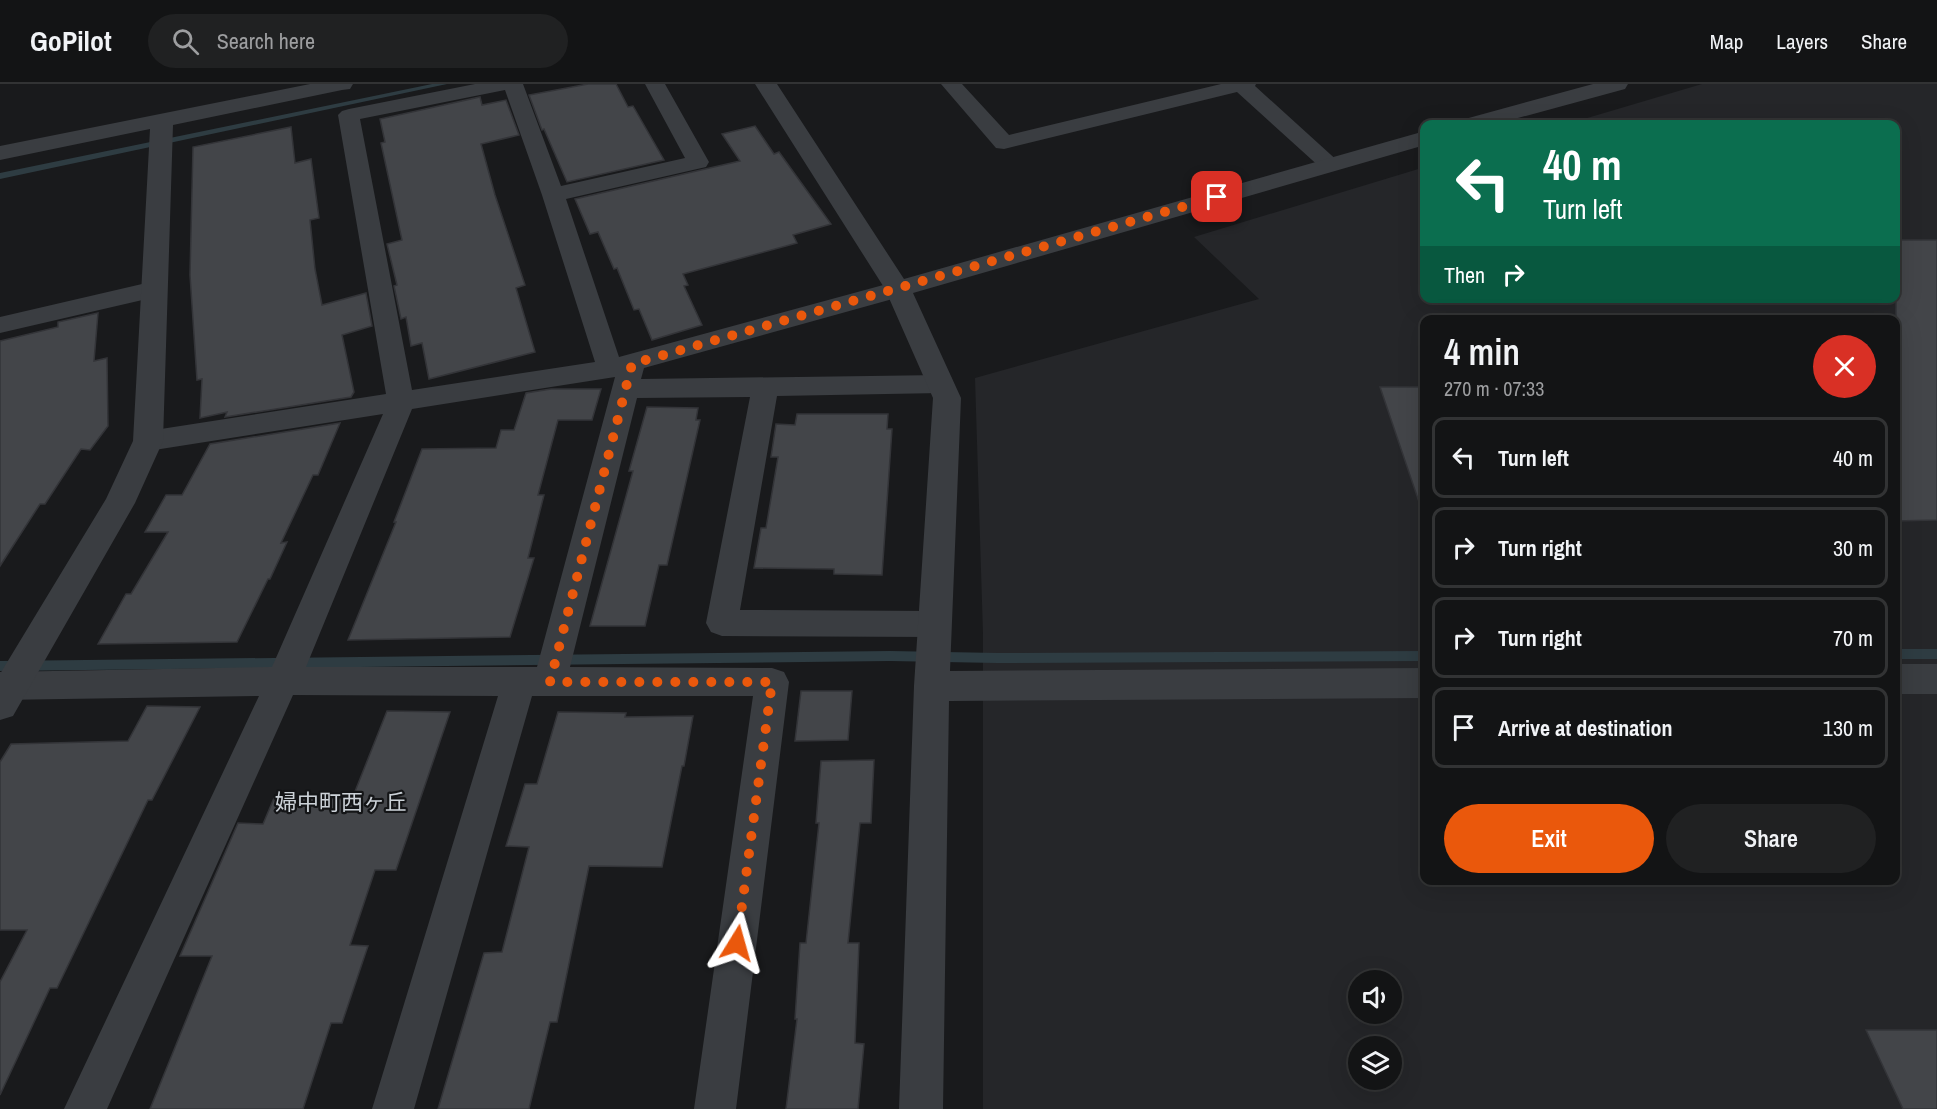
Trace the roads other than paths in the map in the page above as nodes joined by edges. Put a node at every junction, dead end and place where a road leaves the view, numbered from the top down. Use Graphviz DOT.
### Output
graph roads {
  1 [pos="342,84"];
  2 [pos="506,84"];
  3 [pos="513,84"];
  4 [pos="654,84"];
  5 [pos="766,84"];
  6 [pos="951,84"];
  7 [pos="1243,84"];
  8 [pos="1617,84"];
  9 [pos="162,120"];
  10 [pos="1487,120"];
  11 [pos="1420,139"];
  12 [pos="0,153"];
  13 [pos="1330,164"];
  14 [pos="554,195"];
  15 [pos="155,289"];
  16 [pos="898,289"];
  17 [pos="0,325"];
  18 [pos="622,374"];
  19 [pos="941,384"];
  20 [pos="765,387"];
  21 [pos="400,403"];
  22 [pos="148,441"];
  23 [pos="935,624"];
  24 [pos="1900,679"];
  25 [pos="1937,679"];
  26 [pos="283,681"];
  27 [pos="535,682"];
  28 [pos="1420,683"];
  29 [pos="932,687"];
  30 [pos="4,692"];
  31 [pos="85,1109"];
  32 [pos="393,1109"];
  33 [pos="715,1109"];
  34 [pos="921,1109"];
  1 -- 9 [label="street"];
  2 -- 21 [label="street"];
  3 -- 14 [label="street"];
  4 -- 14 [label="street"];
  5 -- 16 [label="street"];
  6 -- 7 [label="street"];
  7 -- 13 [label="street"];
  8 -- 10 [label="street"];
  9 -- 12 [label="street"];
  9 -- 15 [label="street"];
  11 -- 13 [label="street"];
  13 -- 16 [label="street"];
  14 -- 18 [label="street"];
  15 -- 17 [label="street"];
  15 -- 22 [label="street"];
  16 -- 18 [label="street"];
  16 -- 19 [label="street"];
  18 -- 20 [label="street"];
  18 -- 21 [label="street"];
  18 -- 27 [label="street"];
  19 -- 20 [label="street"];
  19 -- 23 [label="street"];
  20 -- 23 [label="street"];
  21 -- 22 [label="street"];
  21 -- 26 [label="street"];
  22 -- 30 [label="street"];
  23 -- 29 [label="street"];
  24 -- 25 [label="street"];
  26 -- 27 [label="street"];
  26 -- 30 [label="street"];
  26 -- 31 [label="street"];
  27 -- 32 [label="street"];
  27 -- 33 [label="street"];
  28 -- 29 [label="street"];
  29 -- 34 [label="street"];
}
